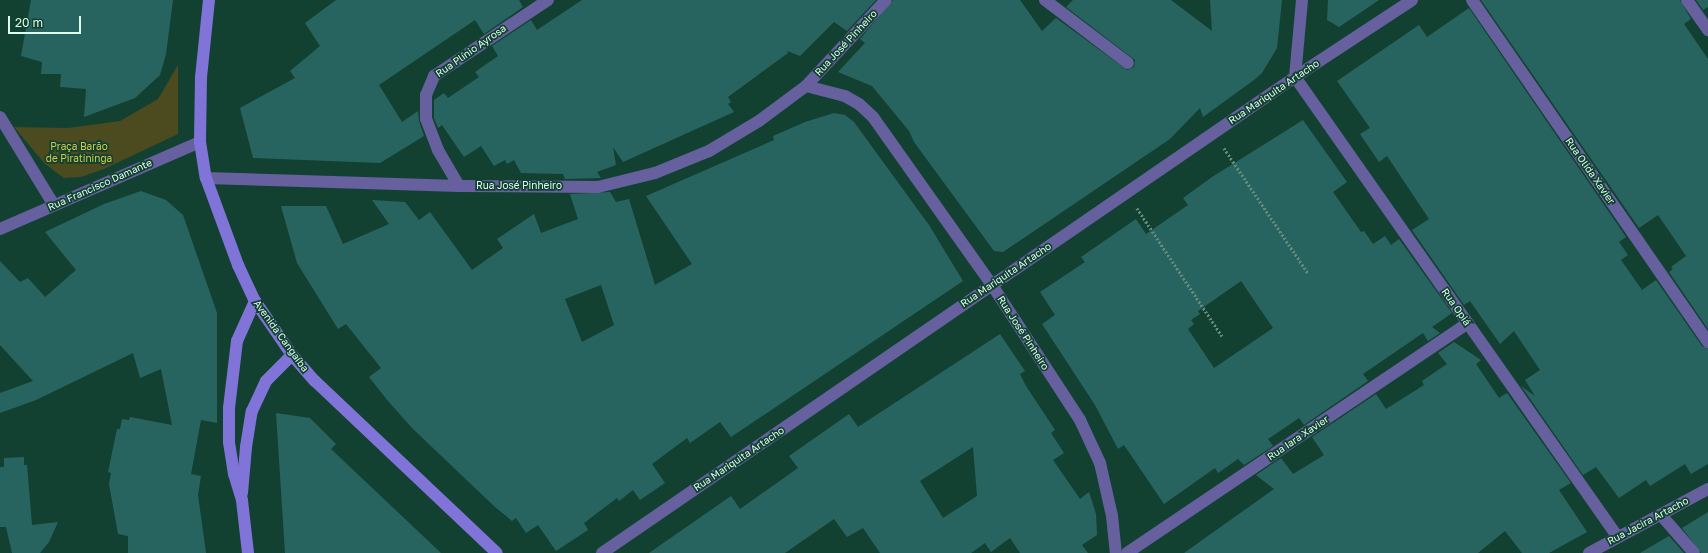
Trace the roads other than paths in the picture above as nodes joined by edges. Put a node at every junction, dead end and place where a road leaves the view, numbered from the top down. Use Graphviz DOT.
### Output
graph roads {
  1 [pos="209,0"];
  2 [pos="548,0"];
  3 [pos="886,0"];
  4 [pos="1045,0"];
  5 [pos="1302,0"];
  6 [pos="1412,0"];
  7 [pos="1472,0"];
  8 [pos="1687,0"];
  9 [pos="1708,30"];
  10 [pos="1128,63"];
  11 [pos="1295,77"];
  12 [pos="806,86"];
  13 [pos="0,117"];
  14 [pos="200,142"];
  15 [pos="206,178"];
  16 [pos="459,186"];
  17 [pos="54,205"];
  18 [pos="0,229"];
  19 [pos="992,285"];
  20 [pos="255,301"];
  21 [pos="1468,324"];
  22 [pos="1708,342"];
  23 [pos="292,355"];
  24 [pos="1708,490"];
  25 [pos="242,500"];
  26 [pos="1661,515"];
  27 [pos="1617,536"];
  28 [pos="248,553"];
  29 [pos="497,553"];
  30 [pos="602,553"];
  31 [pos="1116,553"];
  32 [pos="1127,553"];
  33 [pos="1589,553"];
  34 [pos="1694,553"];
  1 -- 14 [label="main road, Avenida Cangaíba"];
  2 -- 16 [label="street, Rua Plínio Ayrosa"];
  3 -- 12 [label="street, Rua José Pinheiro"];
  4 -- 10 [label="street"];
  5 -- 11 [label="street"];
  6 -- 11 [label="street, Rua Mariquita Artacho"];
  7 -- 22 [label="street, Rua Olida Xavier"];
  8 -- 9 [label="street"];
  11 -- 19 [label="street, Rua Mariquita Artacho"];
  11 -- 21 [label="street, Rua Opiá"];
  12 -- 16 [label="street, Rua José Pinheiro"];
  12 -- 19 [label="street, Rua José Pinheiro"];
  13 -- 17 [label="street"];
  14 -- 15 [label="main road, Avenida Cangaíba"];
  14 -- 17 [label="street, Rua Francisco Damante"];
  15 -- 16 [label="street, Rua José Pinheiro"];
  15 -- 20 [label="main road, Avenida Cangaíba"];
  17 -- 18 [label="street, Rua Francisco Damante"];
  19 -- 30 [label="street, Rua Mariquita Artacho"];
  19 -- 31 [label="street, Rua José Pinheiro"];
  20 -- 23 [label="main road, Avenida Cangaíba"];
  20 -- 25 [label="main road"];
  21 -- 27 [label="street, Rua Opiá"];
  21 -- 32 [label="street, Rua Iara Xavier"];
  23 -- 25 [label="main road"];
  23 -- 29 [label="main road, Avenida Cangaíba"];
  24 -- 26 [label="street, Rua Jacira Artacho"];
  25 -- 28 [label="main road"];
  26 -- 27 [label="street, Rua Jacira Artacho"];
  26 -- 34 [label="street"];
  27 -- 33 [label="street, Rua Jacira Artacho"];
}
